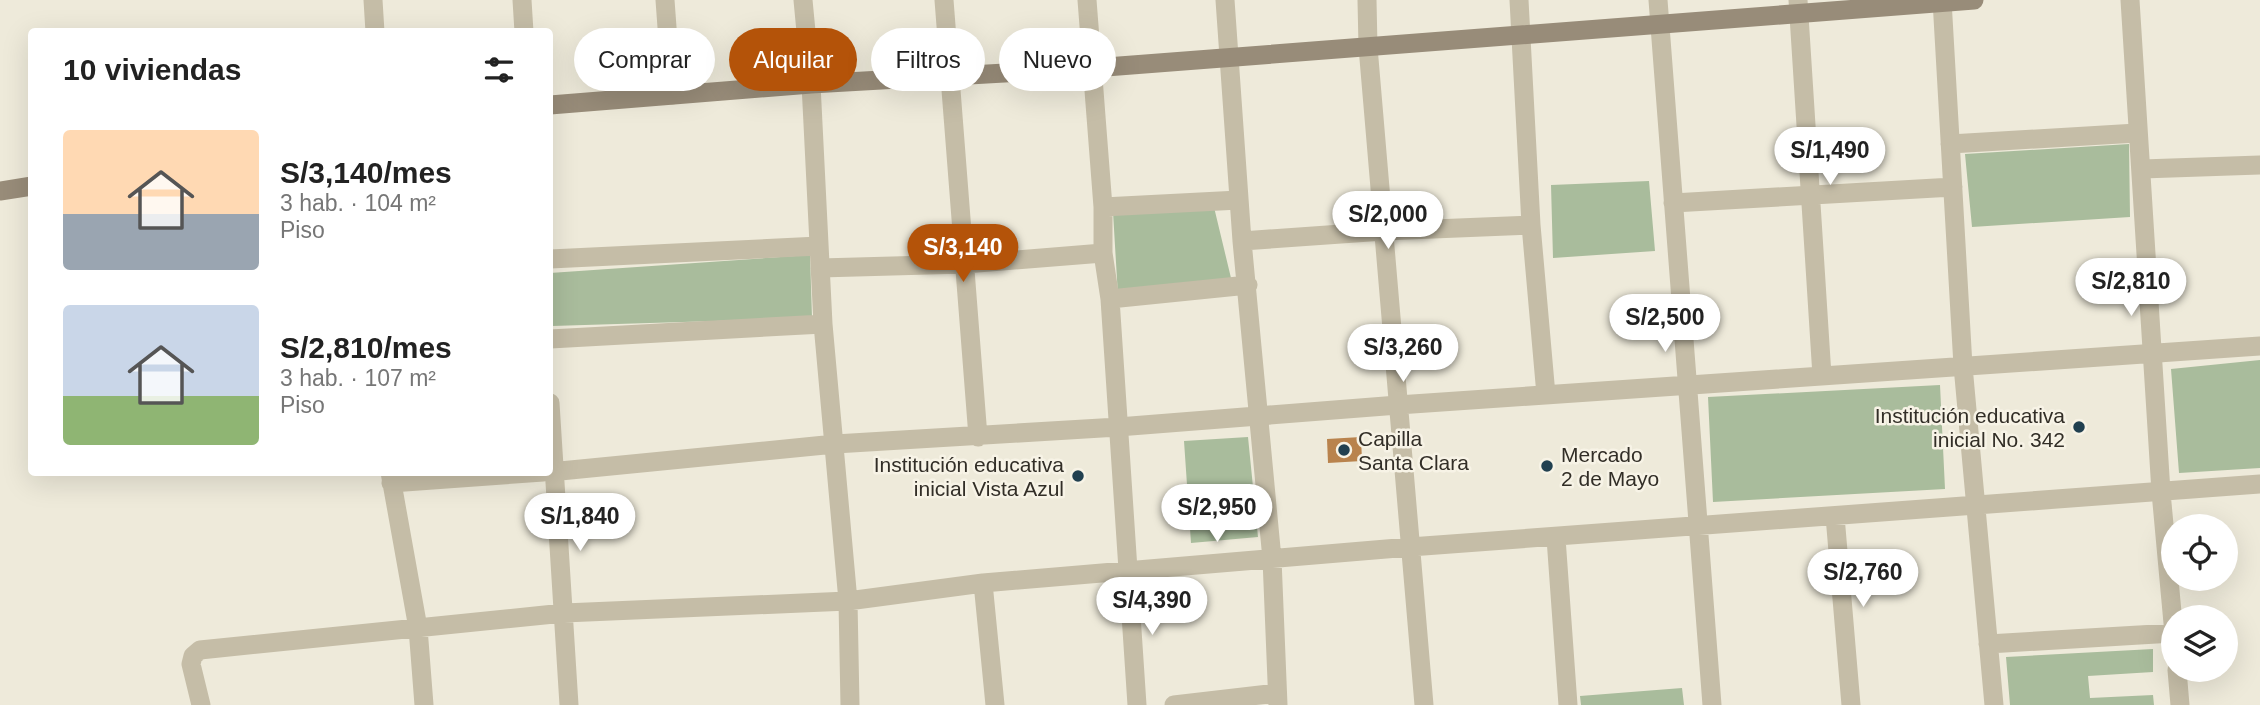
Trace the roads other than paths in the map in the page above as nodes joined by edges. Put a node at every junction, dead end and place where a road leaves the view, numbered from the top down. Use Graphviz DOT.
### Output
graph roads {
  1 [pos="373,0"];
  2 [pos="522,0"];
  3 [pos="665,0"];
  4 [pos="803,0"];
  5 [pos="944,0"];
  6 [pos="1087,0"];
  7 [pos="1225,0"];
  8 [pos="1367,0"];
  9 [pos="1519,0"];
  10 [pos="1658,0"];
  11 [pos="1974,0"];
  12 [pos="2130,0"];
  13 [pos="1942,1"];
  14 [pos="1798,7"];
  15 [pos="1659,26"];
  16 [pos="375,28"];
  17 [pos="524,28"];
  18 [pos="806,28"];
  19 [pos="947,28"];
  20 [pos="1089,28"];
  21 [pos="1522,36"];
  22 [pos="1368,47"];
  23 [pos="1228,58"];
  24 [pos="1116,66"];
  25 [pos="729,90"];
  26 [pos="811,91"];
  27 [pos="953,91"];
  28 [pos="1095,91"];
  29 [pos="672,95"];
  30 [pos="553,105"];
  31 [pos="2137,133"];
  32 [pos="1950,144"];
  33 [pos="2260,165"];
  34 [pos="2141,169"];
  35 [pos="28,187"];
  36 [pos="1953,187"];
  37 [pos="0,191"];
  38 [pos="1810,195"];
  39 [pos="1239,200"];
  40 [pos="1673,203"];
  41 [pos="1103,208"];
  42 [pos="1531,225"];
  43 [pos="1384,231"];
  44 [pos="1242,241"];
  45 [pos="819,246"];
  46 [pos="1103,253"];
  47 [pos="553,258"];
  48 [pos="965,264"];
  49 [pos="820,268"];
  50 [pos="1248,285"];
  51 [pos="1110,299"];
  52 [pos="823,324"];
  53 [pos="553,339"];
  54 [pos="2260,346"];
  55 [pos="2154,353"];
  56 [pos="1963,366"];
  57 [pos="1822,376"];
  58 [pos="1687,385"];
  59 [pos="1546,395"];
  60 [pos="1398,405"];
  61 [pos="1260,415"];
  62 [pos="1118,427"];
  63 [pos="978,437"];
  64 [pos="835,444"];
  65 [pos="553,472"];
  66 [pos="444,476"];
  67 [pos="549,476"];
  68 [pos="391,478"];
  69 [pos="2260,484"];
  70 [pos="2161,492"];
  71 [pos="1975,506"];
  72 [pos="1835,516"];
  73 [pos="1699,526"];
  74 [pos="1556,538"];
  75 [pos="1410,547"];
  76 [pos="1272,559"];
  77 [pos="1127,572"];
  78 [pos="983,583"];
  79 [pos="848,601"];
  80 [pos="2171,605"];
  81 [pos="564,614"];
  82 [pos="418,628"];
  83 [pos="2161,634"];
  84 [pos="1988,644"];
  85 [pos="2178,682"];
  86 [pos="1278,699"];
  87 [pos="201,705"];
  88 [pos="424,705"];
  89 [pos="569,705"];
  90 [pos="850,705"];
  91 [pos="995,705"];
  92 [pos="1137,705"];
  93 [pos="1174,705"];
  94 [pos="1424,705"];
  95 [pos="1568,705"];
  96 [pos="1712,705"];
  97 [pos="1852,705"];
  98 [pos="1994,705"];
  99 [pos="2180,705"];
  1 -- 16 [label="street"];
  2 -- 17 [label="street"];
  3 -- 29 [label="street"];
  4 -- 18 [label="street"];
  5 -- 19 [label="street"];
  6 -- 20 [label="street"];
  7 -- 23 [label="street"];
  8 -- 22 [label="street"];
  9 -- 21 [label="street"];
  10 -- 15 [label="street"];
  11 -- 13 [label="main road"];
  12 -- 31 [label="street"];
  13 -- 14 [label="main road"];
  13 -- 32 [label="street"];
  14 -- 15 [label="main road"];
  14 -- 38 [label="street"];
  15 -- 21 [label="main road"];
  15 -- 40 [label="street"];
  21 -- 22 [label="main road"];
  21 -- 42 [label="street"];
  22 -- 23 [label="main road"];
  22 -- 43 [label="street"];
  23 -- 24 [label="main road"];
  23 -- 39 [label="street"];
  25 -- 29 [label="main road"];
  26 -- 45 [label="street"];
  27 -- 48 [label="street"];
  28 -- 41 [label="street"];
  29 -- 30 [label="main road"];
  31 -- 32 [label="street"];
  31 -- 34 [label="street"];
  32 -- 36 [label="street"];
  33 -- 34 [label="street"];
  34 -- 55 [label="street"];
  35 -- 37 [label="main road"];
  36 -- 38 [label="street"];
  36 -- 56 [label="street"];
  38 -- 40 [label="street"];
  38 -- 57 [label="street"];
  39 -- 41 [label="street"];
  39 -- 44 [label="street"];
  40 -- 58 [label="street"];
  41 -- 46 [label="street"];
  42 -- 43 [label="street"];
  42 -- 59 [label="street"];
  43 -- 44 [label="street"];
  43 -- 60 [label="street"];
  44 -- 50 [label="street"];
  45 -- 47 [label="street"];
  45 -- 49 [label="street"];
  46 -- 48 [label="street"];
  46 -- 51 [label="street"];
  48 -- 49 [label="street"];
  48 -- 63 [label="street"];
  49 -- 52 [label="street"];
  50 -- 51 [label="street"];
  50 -- 61 [label="street"];
  51 -- 62 [label="street"];
  52 -- 53 [label="street"];
  52 -- 64 [label="street"];
  54 -- 55 [label="street"];
  55 -- 56 [label="street"];
  55 -- 70 [label="street"];
  56 -- 57 [label="street"];
  56 -- 71 [label="street"];
  57 -- 58 [label="street"];
  58 -- 59 [label="street"];
  58 -- 73 [label="street"];
  59 -- 60 [label="street"];
  60 -- 61 [label="street"];
  60 -- 75 [label="street"];
  61 -- 62 [label="street"];
  61 -- 76 [label="street"];
  62 -- 63 [label="street"];
  62 -- 77 [label="street"];
  63 -- 64 [label="street"];
  64 -- 65 [label="street"];
  64 -- 79 [label="street"];
  66 -- 68 [label="street"];
  67 -- 81 [label="street"];
  68 -- 82 [label="street"];
  69 -- 70 [label="street"];
  70 -- 71 [label="street"];
  70 -- 80 [label="street"];
  71 -- 72 [label="street"];
  71 -- 84 [label="street"];
  72 -- 73 [label="street"];
  72 -- 97 [label="street"];
  73 -- 74 [label="street"];
  73 -- 96 [label="street"];
  74 -- 75 [label="street"];
  74 -- 95 [label="street"];
  75 -- 76 [label="street"];
  75 -- 94 [label="street"];
  76 -- 77 [label="street"];
  76 -- 86 [label="street"];
  77 -- 78 [label="street"];
  77 -- 92 [label="street"];
  78 -- 79 [label="street"];
  78 -- 91 [label="street"];
  79 -- 81 [label="street"];
  79 -- 90 [label="street"];
  81 -- 82 [label="street"];
  81 -- 89 [label="street"];
  82 -- 87 [label="street"];
  82 -- 88 [label="street"];
  83 -- 84 [label="street"];
  84 -- 98 [label="street"];
  85 -- 99 [label="street"];
  86 -- 93 [label="street"];
}
